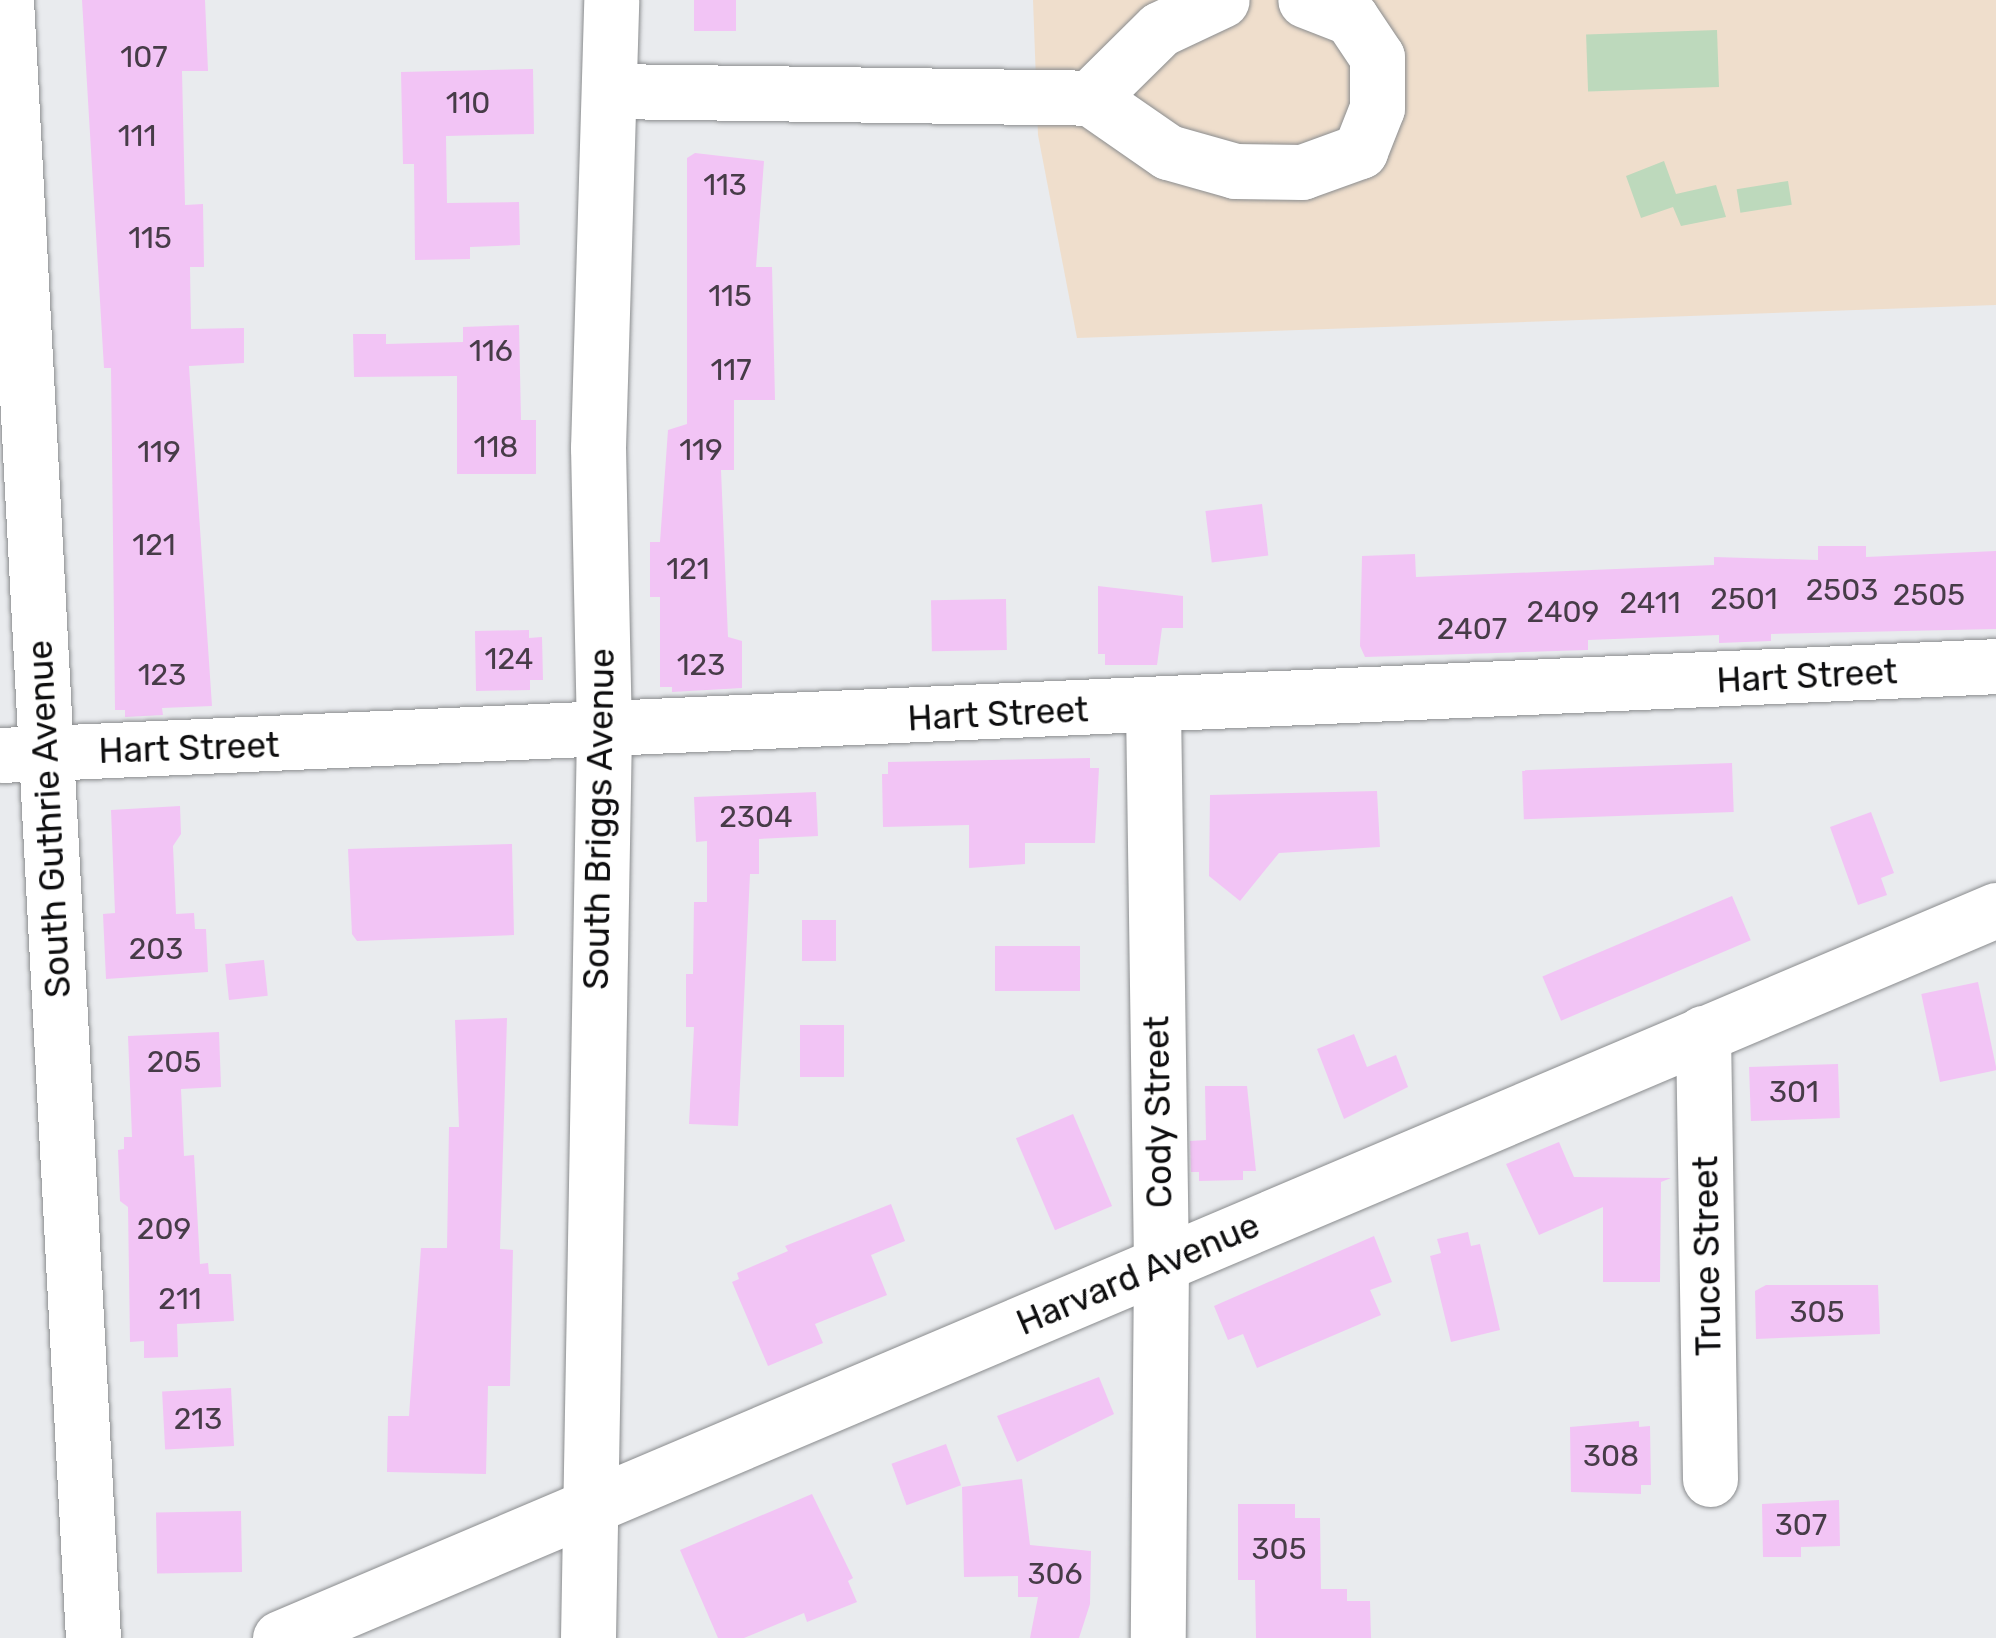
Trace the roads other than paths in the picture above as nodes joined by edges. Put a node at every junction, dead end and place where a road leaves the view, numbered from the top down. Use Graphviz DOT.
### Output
graph roads {
  1 [pos="6,0"];
  2 [pos="611,0"];
  3 [pos="1222,0"];
  4 [pos="1305,0"];
  5 [pos="609,91"];
  6 [pos="1090,98"];
  7 [pos="1996,666"];
  8 [pos="1153,706"];
  9 [pos="604,733"];
  10 [pos="22,755"];
  11 [pos="1996,910"];
  12 [pos="1703,1033"];
  13 [pos="1161,1264"];
  14 [pos="1710,1479"];
  15 [pos="590,1506"];
  16 [pos="93,1638"];
  17 [pos="280,1638"];
  18 [pos="588,1638"];
  19 [pos="1158,1638"];
  1 -- 10 [label="street, South Guthrie Avenue"];
  2 -- 5 [label="street, South Briggs Avenue"];
  3 -- 6 [label="street"];
  4 -- 6 [label="street"];
  5 -- 6 [label="street"];
  5 -- 9 [label="street, South Briggs Avenue"];
  7 -- 8 [label="street, Hart Street"];
  8 -- 9 [label="street, Hart Street"];
  8 -- 13 [label="street, Cody Street"];
  9 -- 10 [label="street, Hart Street"];
  9 -- 15 [label="street, South Briggs Avenue"];
  10 -- 16 [label="street, South Guthrie Avenue"];
  11 -- 12 [label="street, Harvard Avenue"];
  12 -- 13 [label="street, Harvard Avenue"];
  12 -- 14 [label="street, Truce Street"];
  13 -- 15 [label="street, Harvard Avenue"];
  13 -- 19 [label="street, Cody Street"];
  15 -- 17 [label="street, Harvard Avenue"];
  15 -- 18 [label="street, South Briggs Avenue"];
}
